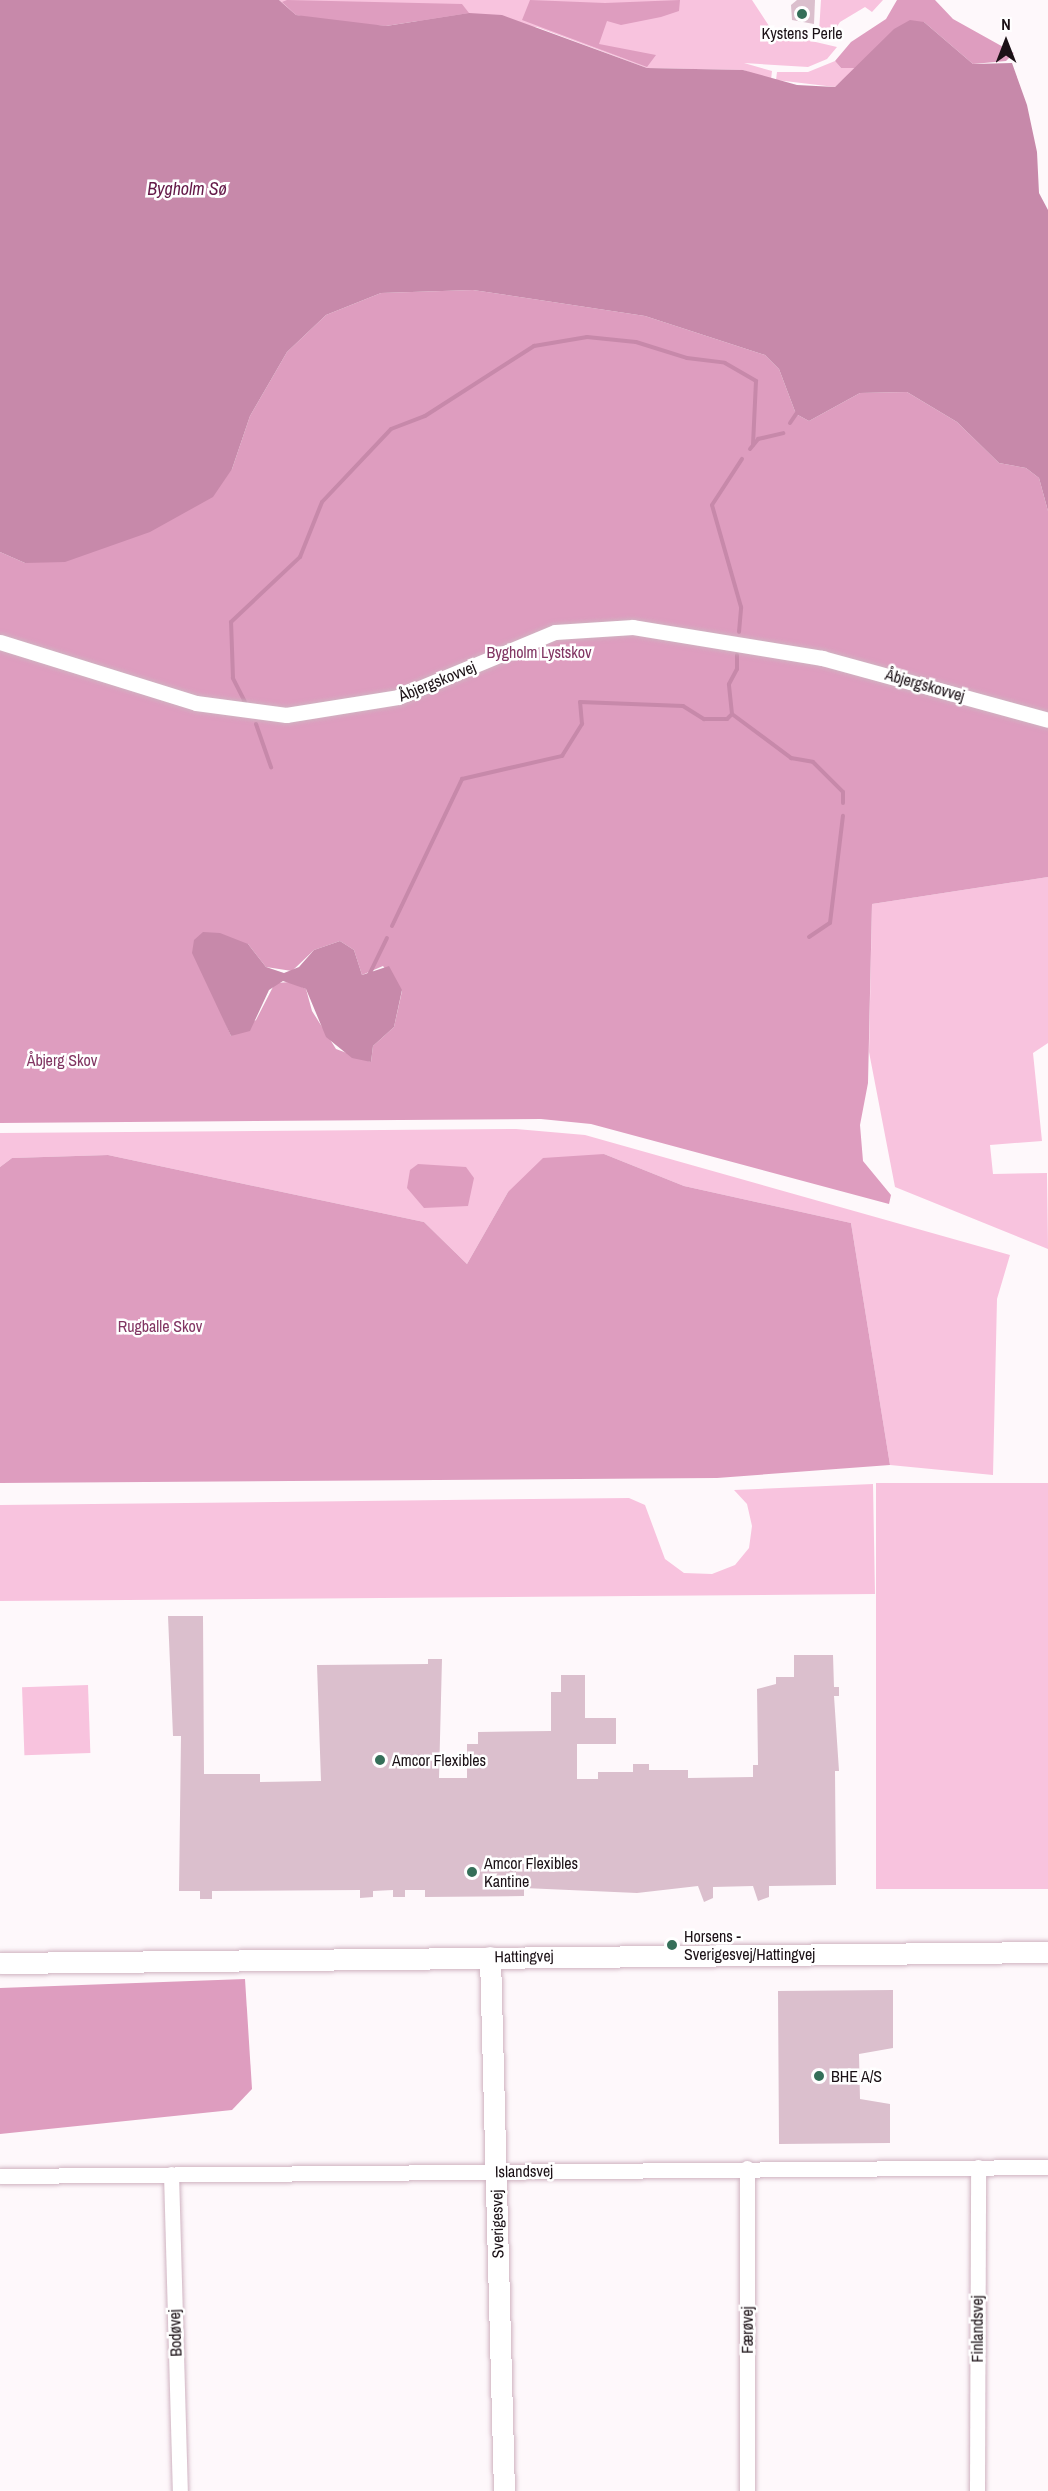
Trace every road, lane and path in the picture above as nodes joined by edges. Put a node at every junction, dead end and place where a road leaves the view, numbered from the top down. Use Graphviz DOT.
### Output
graph roads {
  1 [pos="0,642"];
  2 [pos="1048,720"];
  3 [pos="1048,1952"];
  4 [pos="490,1957"];
  5 [pos="0,1963"];
  6 [pos="1048,2167"];
  7 [pos="747,2168"];
  8 [pos="978,2168"];
  9 [pos="495,2171"];
  10 [pos="171,2174"];
  11 [pos="0,2176"];
  12 [pos="180,2491"];
  13 [pos="504,2491"];
  14 [pos="747,2491"];
  15 [pos="977,2491"];
  1 -- 2 [label="street, Åbjergskovvej"];
  3 -- 4 [label="street, Hattingvej"];
  4 -- 5 [label="street, Hattingvej"];
  4 -- 9 [label="street, Sverigesvej"];
  6 -- 8 [label="street, Islandsvej"];
  7 -- 8 [label="street, Islandsvej"];
  7 -- 9 [label="street, Islandsvej"];
  7 -- 14 [label="street, Færøvej"];
  8 -- 15 [label="street, Finlandsvej"];
  9 -- 10 [label="street, Islandsvej"];
  9 -- 13 [label="street, Sverigesvej"];
  10 -- 11 [label="street, Islandsvej"];
  10 -- 12 [label="street, Bodøvej"];
}
